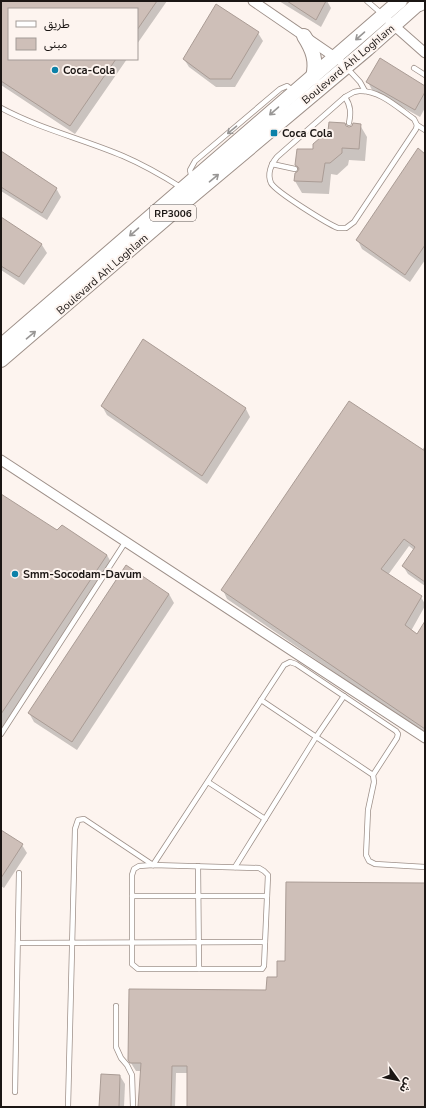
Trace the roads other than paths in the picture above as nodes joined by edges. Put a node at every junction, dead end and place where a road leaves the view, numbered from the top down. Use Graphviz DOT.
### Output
graph roads {
  1 [pos="253,1"];
  2 [pos="367,1"];
  3 [pos="400,1"];
  4 [pos="421,2"];
  5 [pos="384,16"];
  6 [pos="393,26"];
  7 [pos="304,36"];
  8 [pos="425,53"];
  9 [pos="341,62"];
  10 [pos="414,68"];
  11 [pos="425,75"];
  12 [pos="313,77"];
  13 [pos="365,91"];
  14 [pos="345,98"];
  15 [pos="1,108"];
  16 [pos="349,123"];
  17 [pos="417,125"];
  18 [pos="425,130"];
  19 [pos="272,164"];
  20 [pos="295,169"];
  21 [pos="190,189"];
  22 [pos="91,276"];
  23 [pos="1,346"];
  24 [pos="1,360"];
  25 [pos="1,460"];
  26 [pos="126,541"];
  27 [pos="344,696"];
  28 [pos="261,700"];
  29 [pos="1,734"];
  30 [pos="316,737"];
  31 [pos="425,738"];
  32 [pos="373,775"];
  33 [pos="208,782"];
  34 [pos="265,819"];
  35 [pos="153,865"];
  36 [pos="198,866"];
  37 [pos="425,866"];
  38 [pos="234,868"];
  39 [pos="19,873"];
  40 [pos="132,896"];
  41 [pos="198,896"];
  42 [pos="267,896"];
  43 [pos="72,942"];
  44 [pos="132,942"];
  45 [pos="198,942"];
  46 [pos="265,942"];
  47 [pos="18,943"];
  48 [pos="199,969"];
  49 [pos="116,1006"];
  50 [pos="15,1092"];
  51 [pos="68,1107"];
  52 [pos="133,1107"];
  1 -- 7 [label="street"];
  2 -- 5 [label="lane"];
  3 -- 5 [label="main road, Boulevard Ahl Loghlam / RP3006"];
  4 -- 6 [label="main road, Boulevard Ahl Loghlam / RP3006"];
  5 -- 6 [label="street"];
  5 -- 9 [label="main road, Boulevard Ahl Loghlam / RP3006, one-way"];
  6 -- 8 [label="street"];
  6 -- 9 [label="main road, Boulevard Ahl Loghlam / RP3006"];
  7 -- 9 [label="street"];
  7 -- 12 [label="main road"];
  9 -- 12 [label="main road, Boulevard Ahl Loghlam / RP3006"];
  9 -- 13 [label="lane"];
  21 -- 9 [label="main road, Boulevard Ahl Loghlam / RP3006, one-way"];
  10 -- 11 [label="lane"];
  12 -- 21 [label="main road, Boulevard Ahl Loghlam / RP3006, one-way"];
  13 -- 14 [label="lane"];
  13 -- 17 [label="lane"];
  14 -- 16 [label="lane"];
  14 -- 19 [label="lane"];
  15 -- 21 [label="lane"];
  17 -- 18 [label="lane"];
  17 -- 19 [label="lane"];
  19 -- 20 [label="lane"];
  21 -- 22 [label="main road, Boulevard Ahl Loghlam / RP3006"];
  22 -- 23 [label="main road, Boulevard Ahl Loghlam / RP3006"];
  24 -- 22 [label="main road, Boulevard Ahl Loghlam / RP3006, one-way"];
  25 -- 26 [label="street"];
  26 -- 29 [label="lane"];
  26 -- 31 [label="street"];
  27 -- 28 [label="lane"];
  27 -- 30 [label="lane"];
  27 -- 32 [label="lane"];
  28 -- 30 [label="lane"];
  28 -- 33 [label="lane"];
  30 -- 32 [label="lane"];
  30 -- 34 [label="lane"];
  32 -- 37 [label="lane"];
  33 -- 34 [label="lane"];
  33 -- 35 [label="lane"];
  34 -- 38 [label="lane"];
  35 -- 36 [label="lane"];
  35 -- 40 [label="lane"];
  35 -- 43 [label="lane"];
  36 -- 38 [label="lane"];
  36 -- 41 [label="lane"];
  38 -- 42 [label="lane"];
  39 -- 47 [label="lane"];
  40 -- 41 [label="lane"];
  40 -- 44 [label="lane"];
  41 -- 42 [label="lane"];
  41 -- 45 [label="lane"];
  42 -- 46 [label="lane"];
  43 -- 44 [label="lane"];
  43 -- 47 [label="lane"];
  43 -- 51 [label="lane"];
  44 -- 45 [label="lane"];
  44 -- 48 [label="lane"];
  45 -- 46 [label="lane"];
  45 -- 48 [label="lane"];
  46 -- 48 [label="lane"];
  47 -- 50 [label="lane"];
  49 -- 52 [label="lane"];
}
